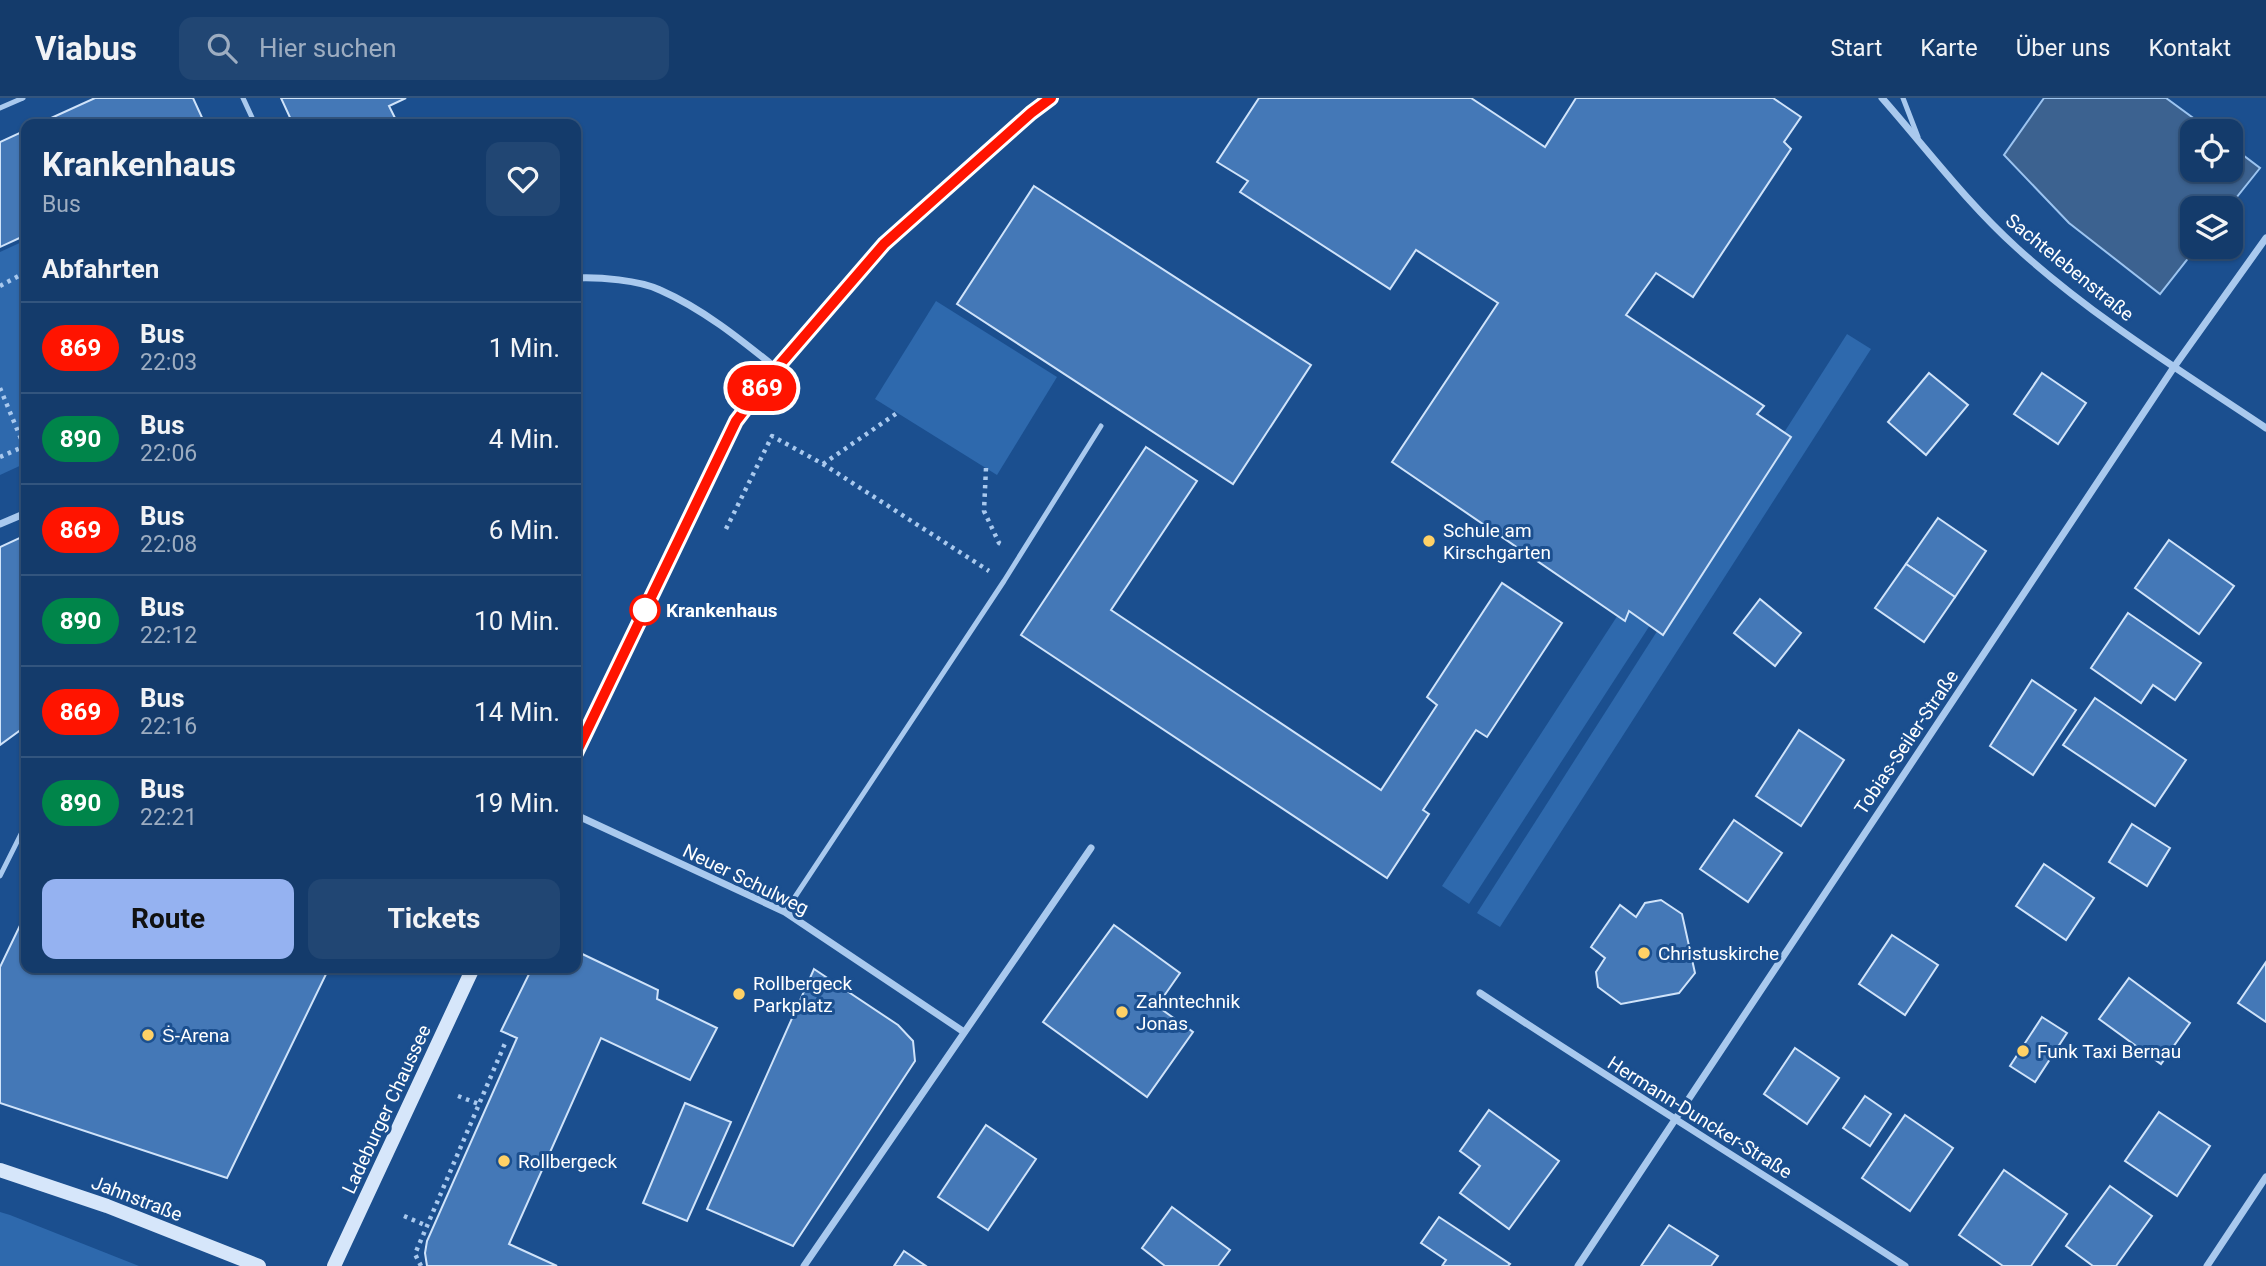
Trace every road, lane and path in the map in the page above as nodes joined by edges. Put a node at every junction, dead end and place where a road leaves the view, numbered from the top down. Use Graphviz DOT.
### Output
graph roads {
  1 [pos="23,98"];
  2 [pos="243,98"];
  3 [pos="1051,98"];
  4 [pos="1882,98"];
  5 [pos="1903,98"];
  6 [pos="0,108"];
  7 [pos="253,119"];
  8 [pos="1919,140"];
  9 [pos="2266,238"];
  10 [pos="21,275"];
  11 [pos="581,278"];
  12 [pos="0,286"];
  13 [pos="2174,367"];
  14 [pos="776,369"];
  15 [pos="0,388"];
  16 [pos="897,413"];
  17 [pos="1101,426"];
  18 [pos="2266,428"];
  19 [pos="21,437"];
  20 [pos="21,448"];
  21 [pos="0,457"];
  22 [pos="823,464"];
  23 [pos="986,468"];
  24 [pos="21,515"];
  25 [pos="0,524"];
  26 [pos="726,528"];
  27 [pos="1020,555"];
  28 [pos="1004,581"];
  29 [pos="581,743"];
  30 [pos="581,817"];
  31 [pos="21,834"];
  32 [pos="1091,848"];
  33 [pos="0,876"];
  34 [pos="785,912"];
  35 [pos="471,973"];
  36 [pos="1480,993"];
  37 [pos="964,1031"];
  38 [pos="506,1041"];
  39 [pos="458,1096"];
  40 [pos="479,1104"];
  41 [pos="1674,1119"];
  42 [pos="0,1170"];
  43 [pos="2266,1177"];
  44 [pos="404,1216"];
  45 [pos="427,1226"];
  46 [pos="259,1266"];
  47 [pos="334,1266"];
  48 [pos="421,1266"];
  49 [pos="804,1266"];
  50 [pos="1578,1266"];
  51 [pos="1905,1266"];
  52 [pos="2207,1266"];
  1 -- 6 [label="lane"];
  2 -- 7 [label="lane"];
  3 -- 14 [label="main road"];
  4 -- 8 [label="street, Sachtelebenstraße"];
  5 -- 8 [label="lane"];
  8 -- 13 [label="street, Sachtelebenstraße"];
  9 -- 13 [label="street, Tobias-Seiler-Straße"];
  10 -- 12 [label="path"];
  11 -- 14 [label="street"];
  13 -- 18 [label="street, Sachtelebenstraße"];
  13 -- 41 [label="street, Tobias-Seiler-Straße"];
  14 -- 29 [label="main road"];
  15 -- 19 [label="path"];
  16 -- 22 [label="path"];
  17 -- 27 [label="lane"];
  20 -- 21 [label="path"];
  22 -- 26 [label="path"];
  22 -- 28 [label="path"];
  23 -- 27 [label="path"];
  24 -- 25 [label="street"];
  27 -- 28 [label="lane"];
  28 -- 34 [label="lane"];
  30 -- 34 [label="street, Neuer Schulweg"];
  31 -- 33 [label="lane"];
  32 -- 37 [label="street"];
  34 -- 37 [label="street, Neuer Schulweg"];
  35 -- 47 [label="main road, Ladeburger Chaussee"];
  36 -- 41 [label="street, Hermann-Duncker-Straße"];
  37 -- 49 [label="street"];
  38 -- 40 [label="path"];
  39 -- 40 [label="path"];
  40 -- 45 [label="path"];
  41 -- 50 [label="street, Tobias-Seiler-Straße"];
  41 -- 51 [label="street, Hermann-Duncker-Straße"];
  42 -- 46 [label="main road, Jahnstraße"];
  43 -- 52 [label="street"];
  44 -- 45 [label="path"];
  45 -- 48 [label="path"];
}
